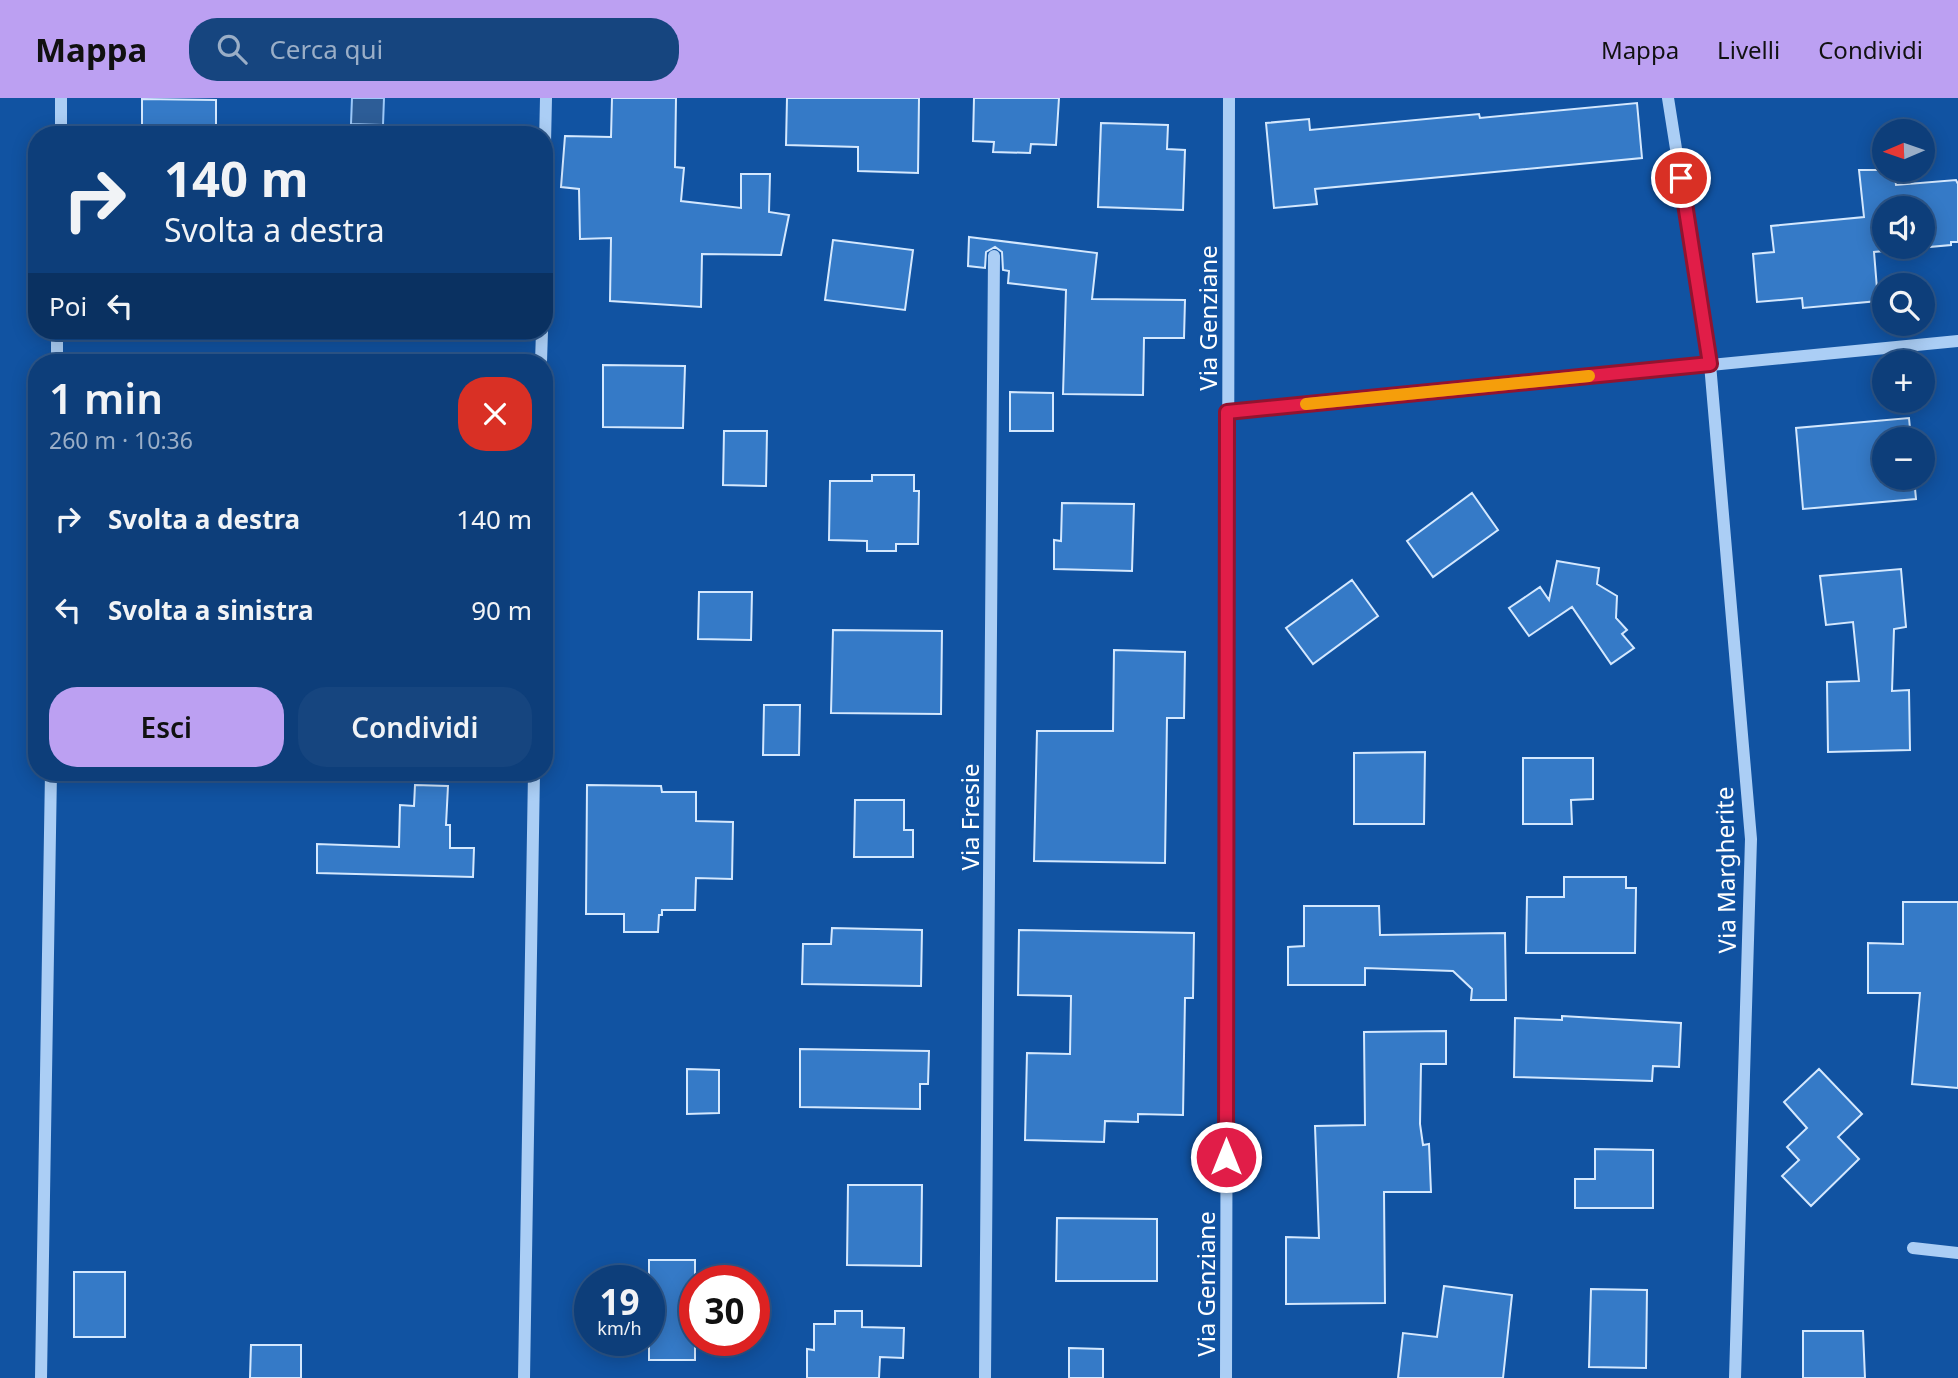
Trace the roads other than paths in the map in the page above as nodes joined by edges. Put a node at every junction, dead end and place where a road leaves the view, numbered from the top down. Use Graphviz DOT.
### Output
graph roads {
  1 [pos="61,98"];
  2 [pos="546,98"];
  3 [pos="1229,98"];
  4 [pos="1668,98"];
  5 [pos="61,126"];
  6 [pos="545,126"];
  7 [pos="994,256"];
  8 [pos="1958,341"];
  9 [pos="1710,364"];
  10 [pos="1227,412"];
  11 [pos="51,781"];
  12 [pos="534,781"];
  13 [pos="1913,1248"];
  14 [pos="1958,1253"];
  15 [pos="41,1378"];
  16 [pos="524,1378"];
  17 [pos="985,1378"];
  18 [pos="1226,1378"];
  19 [pos="1735,1378"];
  1 -- 5 [label="street"];
  2 -- 6 [label="street"];
  3 -- 10 [label="street, Via Genziane"];
  4 -- 9 [label="street, Via Margherite"];
  7 -- 17 [label="street, Via Fresie"];
  8 -- 9 [label="street"];
  9 -- 10 [label="street"];
  9 -- 19 [label="street, Via Margherite"];
  10 -- 18 [label="street, Via Genziane"];
  11 -- 15 [label="street"];
  12 -- 16 [label="street"];
  13 -- 14 [label="street"];
}
